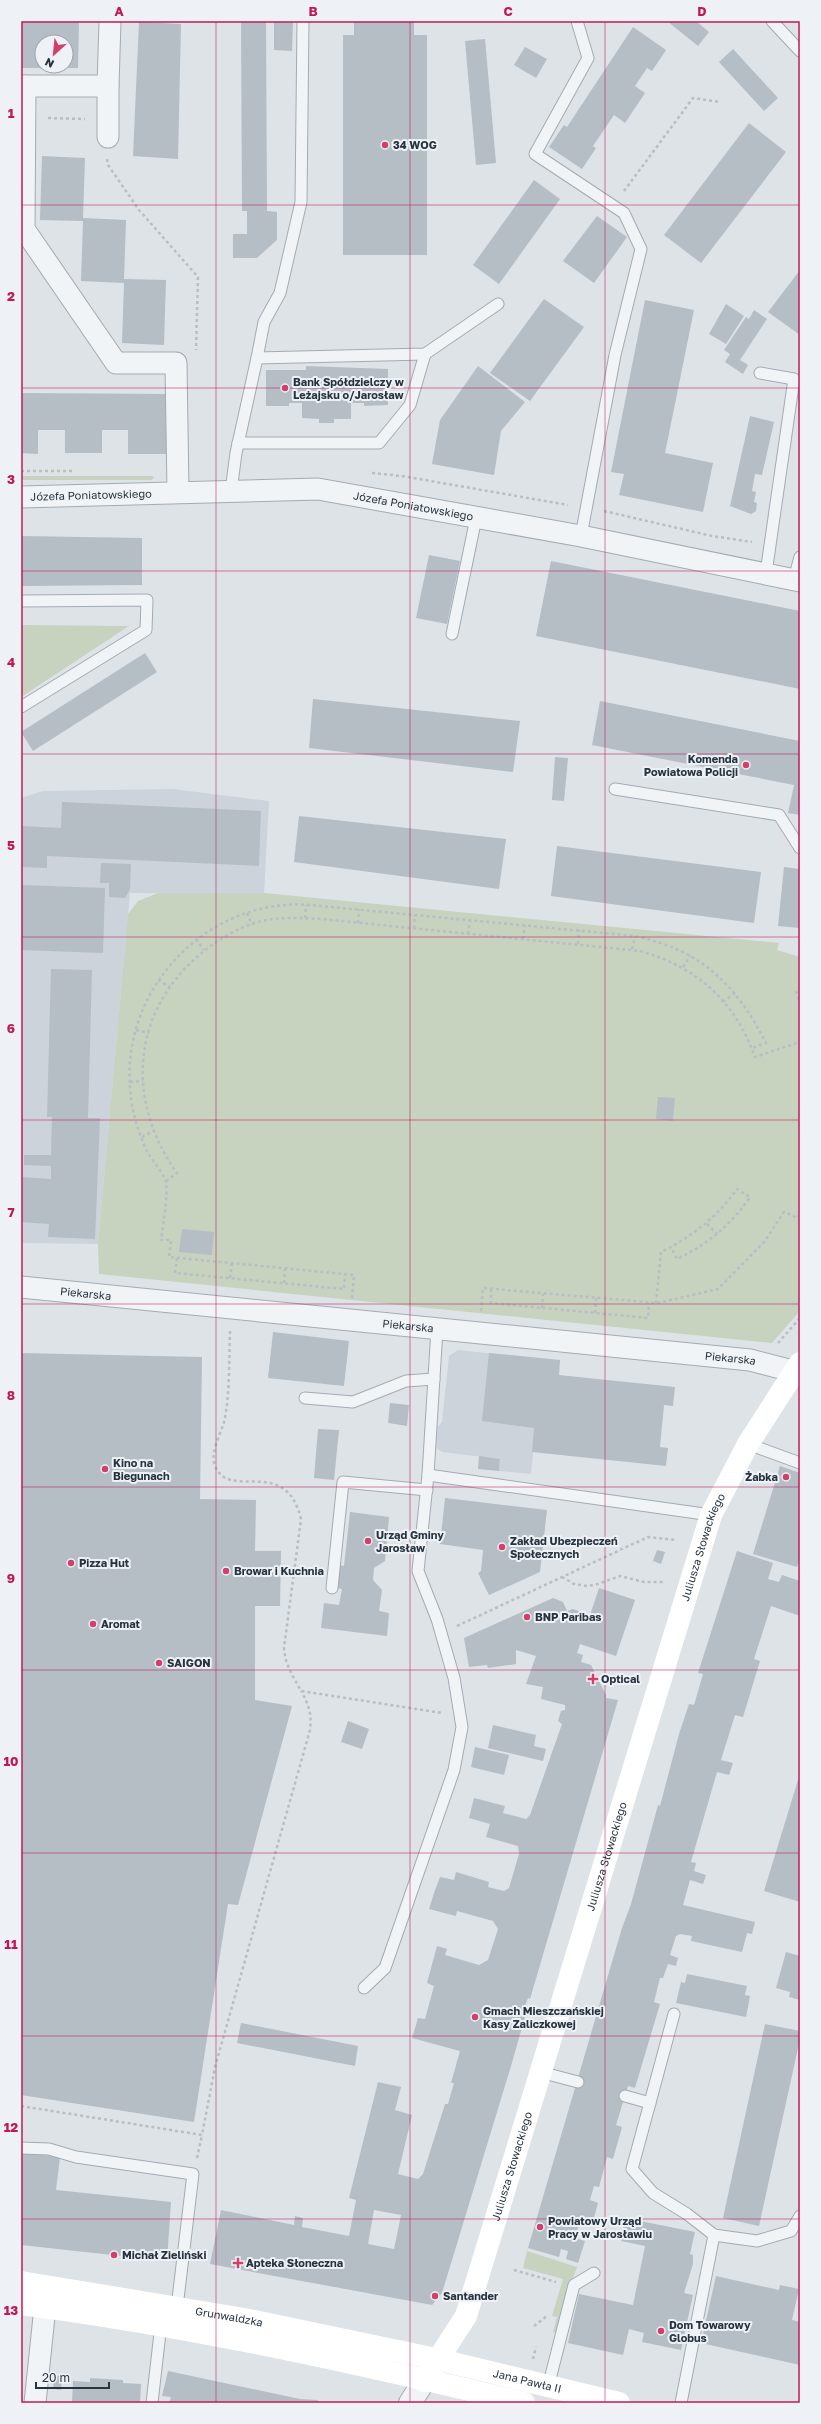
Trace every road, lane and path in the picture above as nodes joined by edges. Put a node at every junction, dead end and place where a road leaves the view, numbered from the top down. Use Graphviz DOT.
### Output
graph roads {
  1 [pos="110,21"];
  2 [pos="303,21"];
  3 [pos="577,21"];
  4 [pos="772,21"];
  5 [pos="800,51"];
  6 [pos="23,86"];
  7 [pos="108,86"];
  8 [pos="720,102"];
  9 [pos="44,118"];
  10 [pos="87,119"];
  11 [pos="108,138"];
  12 [pos="23,206"];
  13 [pos="613,206"];
  14 [pos="498,304"];
  15 [pos="425,354"];
  16 [pos="257,358"];
  17 [pos="176,363"];
  18 [pos="760,373"];
  19 [pos="797,374"];
  20 [pos="238,443"];
  21 [pos="231,491"];
  22 [pos="178,492"];
  23 [pos="21,497"];
  24 [pos="476,518"];
  25 [pos="581,536"];
  26 [pos="800,557"];
  27 [pos="766,573"];
  28 [pos="797,580"];
  29 [pos="21,601"];
  30 [pos="452,634"];
  31 [pos="21,707"];
  32 [pos="615,788"];
  33 [pos="800,848"];
  34 [pos="306,905"];
  35 [pos="359,909"];
  36 [pos="247,912"];
  37 [pos="415,915"];
  38 [pos="305,918"];
  39 [pos="470,920"];
  40 [pos="358,923"];
  41 [pos="252,925"];
  42 [pos="525,925"];
  43 [pos="414,928"];
  44 [pos="579,930"];
  45 [pos="468,934"];
  46 [pos="635,936"];
  47 [pos="196,939"];
  48 [pos="523,939"];
  49 [pos="578,944"];
  50 [pos="632,949"];
  51 [pos="204,950"];
  52 [pos="690,956"];
  53 [pos="684,967"];
  54 [pos="158,980"];
  55 [pos="170,987"];
  56 [pos="796,991"];
  57 [pos="735,993"];
  58 [pos="723,1002"];
  59 [pos="800,1004"];
  60 [pos="136,1030"];
  61 [pos="149,1033"];
  62 [pos="800,1042"];
  63 [pos="752,1048"];
  64 [pos="143,1081"];
  65 [pos="130,1082"];
  66 [pos="153,1131"];
  67 [pos="142,1137"];
  68 [pos="166,1181"];
  69 [pos="800,1213"];
  70 [pos="707,1224"];
  71 [pos="717,1234"];
  72 [pos="671,1247"];
  73 [pos="177,1258"];
  74 [pos="232,1263"];
  75 [pos="285,1269"];
  76 [pos="345,1275"];
  77 [pos="230,1278"];
  78 [pos="284,1283"];
  79 [pos="21,1287"];
  80 [pos="492,1289"];
  81 [pos="353,1290"];
  82 [pos="543,1294"];
  83 [pos="596,1298"];
  84 [pos="482,1299"];
  85 [pos="649,1303"];
  86 [pos="656,1303"];
  87 [pos="231,1307"];
  88 [pos="542,1308"];
  89 [pos="595,1313"];
  90 [pos="800,1318"];
  91 [pos="437,1329"];
  92 [pos="775,1346"];
  93 [pos="798,1369"];
  94 [pos="434,1379"];
  95 [pos="305,1398"];
  96 [pos="748,1444"];
  97 [pos="800,1463"];
  98 [pos="428,1475"];
  99 [pos="427,1490"];
  100 [pos="711,1515"];
  101 [pos="676,1540"];
  102 [pos="562,1577"];
  103 [pos="663,1582"];
  104 [pos="332,1588"];
  105 [pos="441,1633"];
  106 [pos="301,1691"];
  107 [pos="460,1716"];
  108 [pos="364,1988"];
  109 [pos="674,2014"];
  110 [pos="540,2072"];
  111 [pos="578,2082"];
  112 [pos="625,2096"];
  113 [pos="650,2103"];
  114 [pos="21,2106"];
  115 [pos="202,2135"];
  116 [pos="21,2148"];
  117 [pos="193,2174"];
  118 [pos="800,2216"];
  119 [pos="714,2235"];
  120 [pos="514,2270"];
  121 [pos="594,2273"];
  122 [pos="21,2282"];
  123 [pos="555,2289"];
  124 [pos="21,2304"];
  125 [pos="45,2307"];
  126 [pos="177,2307"];
  127 [pos="548,2315"];
  128 [pos="161,2324"];
  129 [pos="534,2326"];
  130 [pos="436,2360"];
  131 [pos="424,2381"];
  132 [pos="548,2387"];
  133 [pos="35,2403"];
  134 [pos="152,2403"];
  135 [pos="410,2403"];
  136 [pos="524,2403"];
  137 [pos="619,2403"];
  138 [pos="681,2403"];
  1 -- 7 [label="street"];
  2 -- 16 [label="lane"];
  3 -- 13 [label="lane"];
  4 -- 5 [label="lane"];
  6 -- 7 [label="street"];
  6 -- 12 [label="street"];
  7 -- 11 [label="street"];
  8 -- 13 [label="path"];
  9 -- 10 [label="path"];
  11 -- 17 [label="path"];
  12 -- 17 [label="street"];
  13 -- 25 [label="lane"];
  14 -- 15 [label="lane"];
  15 -- 16 [label="lane"];
  15 -- 20 [label="lane"];
  16 -- 20 [label="lane"];
  17 -- 22 [label="street"];
  18 -- 19 [label="lane"];
  19 -- 27 [label="lane"];
  20 -- 21 [label="lane"];
  21 -- 22 [label="street, Józefa Poniatowskiego"];
  21 -- 24 [label="street, Józefa Poniatowskiego"];
  22 -- 23 [label="street, Józefa Poniatowskiego"];
  24 -- 25 [label="street, Józefa Poniatowskiego"];
  24 -- 30 [label="lane"];
  25 -- 27 [label="street, Józefa Poniatowskiego"];
  26 -- 28 [label="lane"];
  27 -- 28 [label="street, Józefa Poniatowskiego"];
  29 -- 31 [label="lane"];
  32 -- 33 [label="lane"];
  34 -- 35 [label="path"];
  34 -- 36 [label="path"];
  34 -- 38 [label="path"];
  35 -- 37 [label="path"];
  35 -- 40 [label="path"];
  36 -- 41 [label="path"];
  36 -- 47 [label="path"];
  37 -- 39 [label="path"];
  37 -- 43 [label="path"];
  38 -- 40 [label="path"];
  38 -- 41 [label="path"];
  39 -- 42 [label="path"];
  39 -- 45 [label="path"];
  40 -- 43 [label="path"];
  41 -- 51 [label="path"];
  42 -- 44 [label="path"];
  42 -- 48 [label="path"];
  43 -- 45 [label="path"];
  44 -- 46 [label="path"];
  44 -- 49 [label="path"];
  45 -- 48 [label="path"];
  46 -- 50 [label="path"];
  46 -- 52 [label="path"];
  47 -- 51 [label="path"];
  47 -- 54 [label="path"];
  48 -- 49 [label="path"];
  49 -- 50 [label="path"];
  50 -- 53 [label="path"];
  51 -- 55 [label="path"];
  52 -- 53 [label="path"];
  52 -- 57 [label="path"];
  53 -- 58 [label="path"];
  54 -- 55 [label="path"];
  54 -- 60 [label="path"];
  55 -- 61 [label="path"];
  56 -- 59 [label="path"];
  57 -- 58 [label="path"];
  57 -- 63 [label="path"];
  58 -- 63 [label="path"];
  60 -- 61 [label="path"];
  60 -- 65 [label="path"];
  61 -- 64 [label="path"];
  62 -- 63 [label="path"];
  64 -- 65 [label="path"];
  64 -- 66 [label="path"];
  65 -- 67 [label="path"];
  66 -- 67 [label="path"];
  66 -- 68 [label="path"];
  67 -- 68 [label="path"];
  68 -- 73 [label="path"];
  69 -- 86 [label="path"];
  70 -- 71 [label="path"];
  70 -- 71 [label="path"];
  70 -- 72 [label="path"];
  71 -- 72 [label="path"];
  72 -- 86 [label="path"];
  73 -- 74 [label="path"];
  73 -- 77 [label="path"];
  74 -- 75 [label="path"];
  74 -- 77 [label="path"];
  75 -- 76 [label="path"];
  75 -- 78 [label="path"];
  76 -- 78 [label="path"];
  76 -- 81 [label="path"];
  77 -- 78 [label="path"];
  79 -- 87 [label="street, Piekarska"];
  80 -- 82 [label="path"];
  80 -- 84 [label="path"];
  80 -- 88 [label="path"];
  82 -- 83 [label="path"];
  82 -- 88 [label="path"];
  83 -- 85 [label="path"];
  83 -- 89 [label="path"];
  85 -- 86 [label="path"];
  85 -- 89 [label="path"];
  87 -- 91 [label="street, Piekarska"];
  87 -- 106 [label="path"];
  88 -- 89 [label="path"];
  90 -- 92 [label="path"];
  91 -- 93 [label="street, Piekarska"];
  91 -- 94 [label="lane"];
  93 -- 96 [label="main road, Juliusza Słowackiego"];
  94 -- 95 [label="lane"];
  94 -- 98 [label="lane"];
  96 -- 97 [label="lane"];
  96 -- 100 [label="main road, Juliusza Słowackiego"];
  98 -- 99 [label="lane"];
  98 -- 100 [label="lane"];
  99 -- 104 [label="lane"];
  99 -- 105 [label="lane"];
  100 -- 110 [label="main road, Juliusza Słowackiego"];
  101 -- 102 [label="path"];
  102 -- 103 [label="path"];
  102 -- 105 [label="path"];
  105 -- 107 [label="lane"];
  106 -- 107 [label="path"];
  106 -- 115 [label="path"];
  107 -- 108 [label="lane"];
  109 -- 113 [label="lane"];
  110 -- 111 [label="lane"];
  110 -- 130 [label="main road, Juliusza Słowackiego"];
  112 -- 113 [label="lane"];
  113 -- 119 [label="lane"];
  114 -- 115 [label="path"];
  115 -- 117 [label="path"];
  116 -- 117 [label="lane"];
  117 -- 126 [label="lane"];
  118 -- 119 [label="lane"];
  119 -- 138 [label="lane"];
  120 -- 123 [label="path"];
  121 -- 132 [label="lane"];
  122 -- 126 [label="main road, Grunwaldzka"];
  124 -- 125 [label="main road, Grunwaldzka"];
  125 -- 128 [label="main road, Grunwaldzka"];
  125 -- 133 [label="street"];
  126 -- 130 [label="main road, Grunwaldzka"];
  127 -- 129 [label="path"];
  128 -- 131 [label="main road, Grunwaldzka"];
  128 -- 134 [label="lane"];
  130 -- 131 [label="main road, Juliusza Słowackiego"];
  130 -- 132 [label="main road, Jana Pawła II"];
  131 -- 135 [label="street"];
  131 -- 136 [label="main road, Jana Pawła II"];
  132 -- 137 [label="main road, Jana Pawła II"];
}
